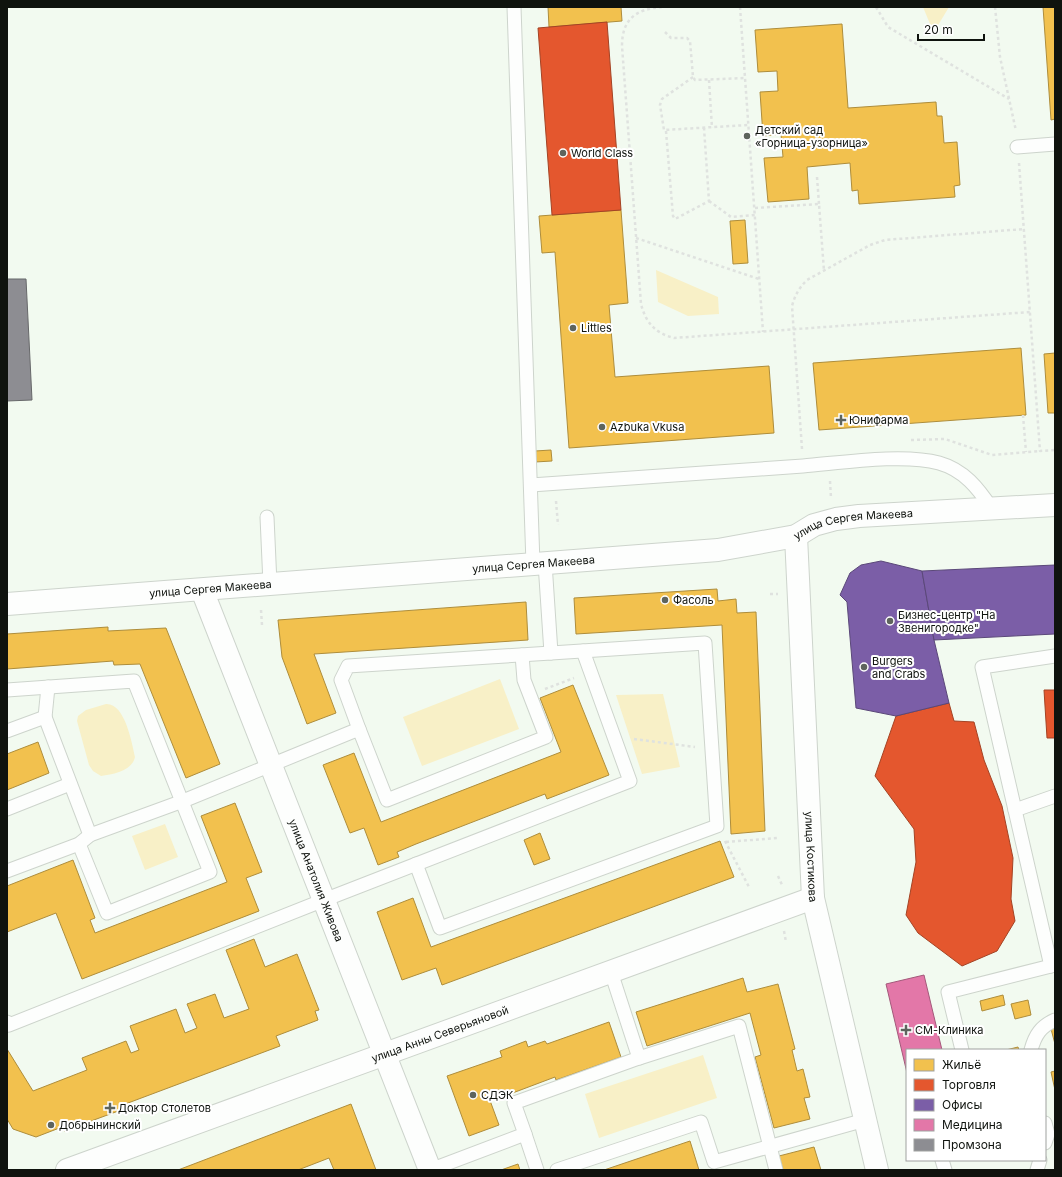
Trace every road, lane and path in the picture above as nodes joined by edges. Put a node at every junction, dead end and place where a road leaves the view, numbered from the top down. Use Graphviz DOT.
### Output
graph roads {
  1 [pos="514,7"];
  2 [pos="662,7"];
  3 [pos="740,7"];
  4 [pos="876,7"];
  5 [pos="995,7"];
  6 [pos="665,32"];
  7 [pos="693,77"];
  8 [pos="745,78"];
  9 [pos="709,80"];
  10 [pos="1010,99"];
  11 [pos="748,125"];
  12 [pos="704,128"];
  13 [pos="712,128"];
  14 [pos="666,131"];
  15 [pos="1055,144"];
  16 [pos="1017,147"];
  17 [pos="817,177"];
  18 [pos="709,201"];
  19 [pos="819,204"];
  20 [pos="755,208"];
  21 [pos="755,215"];
  22 [pos="1024,229"];
  23 [pos="636,238"];
  24 [pos="824,271"];
  25 [pos="760,279"];
  26 [pos="1030,312"];
  27 [pos="794,330"];
  28 [pos="763,332"];
  29 [pos="1023,415"];
  30 [pos="1055,450"];
  31 [pos="1026,452"];
  32 [pos="803,466"];
  33 [pos="531,485"];
  34 [pos="1055,505"];
  35 [pos="992,509"];
  36 [pos="267,517"];
  37 [pos="796,536"];
  38 [pos="539,563"];
  39 [pos="270,584"];
  40 [pos="202,590"];
  41 [pos="7,604"];
  42 [pos="261,610"];
  43 [pos="262,625"];
  44 [pos="583,651"];
  45 [pos="551,653"];
  46 [pos="522,655"];
  47 [pos="1055,656"];
  48 [pos="590,672"];
  49 [pos="48,688"];
  50 [pos="7,690"];
  51 [pos="530,694"];
  52 [pos="45,717"];
  53 [pos="360,729"];
  54 [pos="7,731"];
  55 [pos="614,736"];
  56 [pos="712,750"];
  57 [pos="269,765"];
  58 [pos="70,784"];
  59 [pos="1055,796"];
  60 [pos="183,801"];
  61 [pos="7,809"];
  62 [pos="1015,810"];
  63 [pos="717,826"];
  64 [pos="90,835"];
  65 [pos="777,838"];
  66 [pos="726,842"];
  67 [pos="79,844"];
  68 [pos="416,864"];
  69 [pos="7,871"];
  70 [pos="749,887"];
  71 [pos="814,898"];
  72 [pos="324,900"];
  73 [pos="1053,965"];
  74 [pos="610,972"];
  75 [pos="1055,1020"];
  76 [pos="7,1022"];
  77 [pos="962,1049"];
  78 [pos="1030,1049"];
  79 [pos="385,1055"];
  80 [pos="639,1058"];
  81 [pos="865,1120"];
  82 [pos="1046,1127"];
  83 [pos="525,1134"];
  84 [pos="1046,1140"];
  85 [pos="770,1146"];
  86 [pos="67,1170"];
  87 [pos="430,1170"];
  88 [pos="537,1170"];
  89 [pos="557,1170"];
  90 [pos="776,1170"];
  91 [pos="877,1170"];
  1 -- 33 [label="lane"];
  2 -- 23 [label="path"];
  3 -- 8 [label="path"];
  4 -- 10 [label="path"];
  5 -- 10 [label="path"];
  6 -- 7 [label="path"];
  7 -- 9 [label="path"];
  7 -- 14 [label="path"];
  8 -- 9 [label="path"];
  8 -- 11 [label="path"];
  9 -- 13 [label="path"];
  10 -- 16 [label="path"];
  11 -- 13 [label="path"];
  11 -- 20 [label="path"];
  12 -- 13 [label="path"];
  12 -- 14 [label="path"];
  12 -- 18 [label="path"];
  14 -- 18 [label="path"];
  15 -- 16 [label="lane"];
  16 -- 22 [label="path"];
  17 -- 19 [label="path"];
  18 -- 21 [label="path"];
  19 -- 20 [label="path"];
  19 -- 24 [label="path"];
  20 -- 21 [label="path"];
  21 -- 25 [label="path"];
  22 -- 24 [label="path"];
  22 -- 26 [label="path"];
  23 -- 25 [label="path"];
  23 -- 28 [label="path"];
  24 -- 27 [label="path"];
  25 -- 28 [label="path"];
  26 -- 27 [label="path"];
  26 -- 30 [label="path"];
  27 -- 28 [label="path"];
  27 -- 32 [label="path"];
  29 -- 31 [label="path"];
  32 -- 33 [label="lane"];
  32 -- 35 [label="lane"];
  33 -- 38 [label="lane"];
  34 -- 35 [label="street, улица Сергея Макеева"];
  35 -- 37 [label="street, улица Сергея Макеева"];
  36 -- 39 [label="lane"];
  37 -- 38 [label="street, улица Сергея Макеева"];
  37 -- 71 [label="street, улица Костикова"];
  38 -- 39 [label="street, улица Сергея Макеева"];
  38 -- 45 [label="lane"];
  39 -- 40 [label="street, улица Сергея Макеева"];
  40 -- 41 [label="street, улица Сергея Макеева"];
  40 -- 57 [label="street, улица Анатолия Живова"];
  42 -- 43 [label="path"];
  44 -- 45 [label="lane"];
  44 -- 48 [label="lane"];
  44 -- 56 [label="lane"];
  45 -- 46 [label="lane"];
  46 -- 51 [label="lane"];
  46 -- 53 [label="lane"];
  47 -- 62 [label="lane"];
  48 -- 51 [label="path"];
  48 -- 55 [label="lane"];
  49 -- 50 [label="lane"];
  49 -- 52 [label="lane"];
  49 -- 60 [label="lane"];
  51 -- 53 [label="lane"];
  52 -- 54 [label="lane"];
  52 -- 58 [label="lane"];
  53 -- 57 [label="lane"];
  55 -- 56 [label="path"];
  55 -- 68 [label="lane"];
  56 -- 63 [label="lane"];
  57 -- 60 [label="lane"];
  57 -- 72 [label="street, улица Анатолия Живова"];
  58 -- 61 [label="lane"];
  58 -- 64 [label="lane"];
  59 -- 62 [label="lane"];
  60 -- 64 [label="lane"];
  60 -- 67 [label="lane"];
  62 -- 73 [label="lane"];
  63 -- 66 [label="path"];
  63 -- 68 [label="lane"];
  64 -- 67 [label="lane"];
  65 -- 66 [label="path"];
  66 -- 70 [label="path"];
  67 -- 69 [label="lane"];
  68 -- 72 [label="lane"];
  71 -- 74 [label="street, улица Анны Северьяновой"];
  71 -- 81 [label="street, улица Костикова"];
  72 -- 76 [label="lane"];
  72 -- 79 [label="street, улица Анатолия Живова"];
  73 -- 77 [label="lane"];
  74 -- 79 [label="street, улица Анны Северьяновой"];
  74 -- 80 [label="lane"];
  75 -- 78 [label="lane"];
  79 -- 86 [label="street, улица Анны Северьяновой"];
  79 -- 87 [label="street, улица Анатолия Живова"];
  80 -- 83 [label="lane"];
  80 -- 85 [label="lane"];
  81 -- 85 [label="lane"];
  81 -- 91 [label="street, улица Костикова"];
  82 -- 84 [label="lane"];
  83 -- 87 [label="lane"];
  83 -- 88 [label="lane"];
  85 -- 89 [label="lane"];
  85 -- 90 [label="lane"];
}
